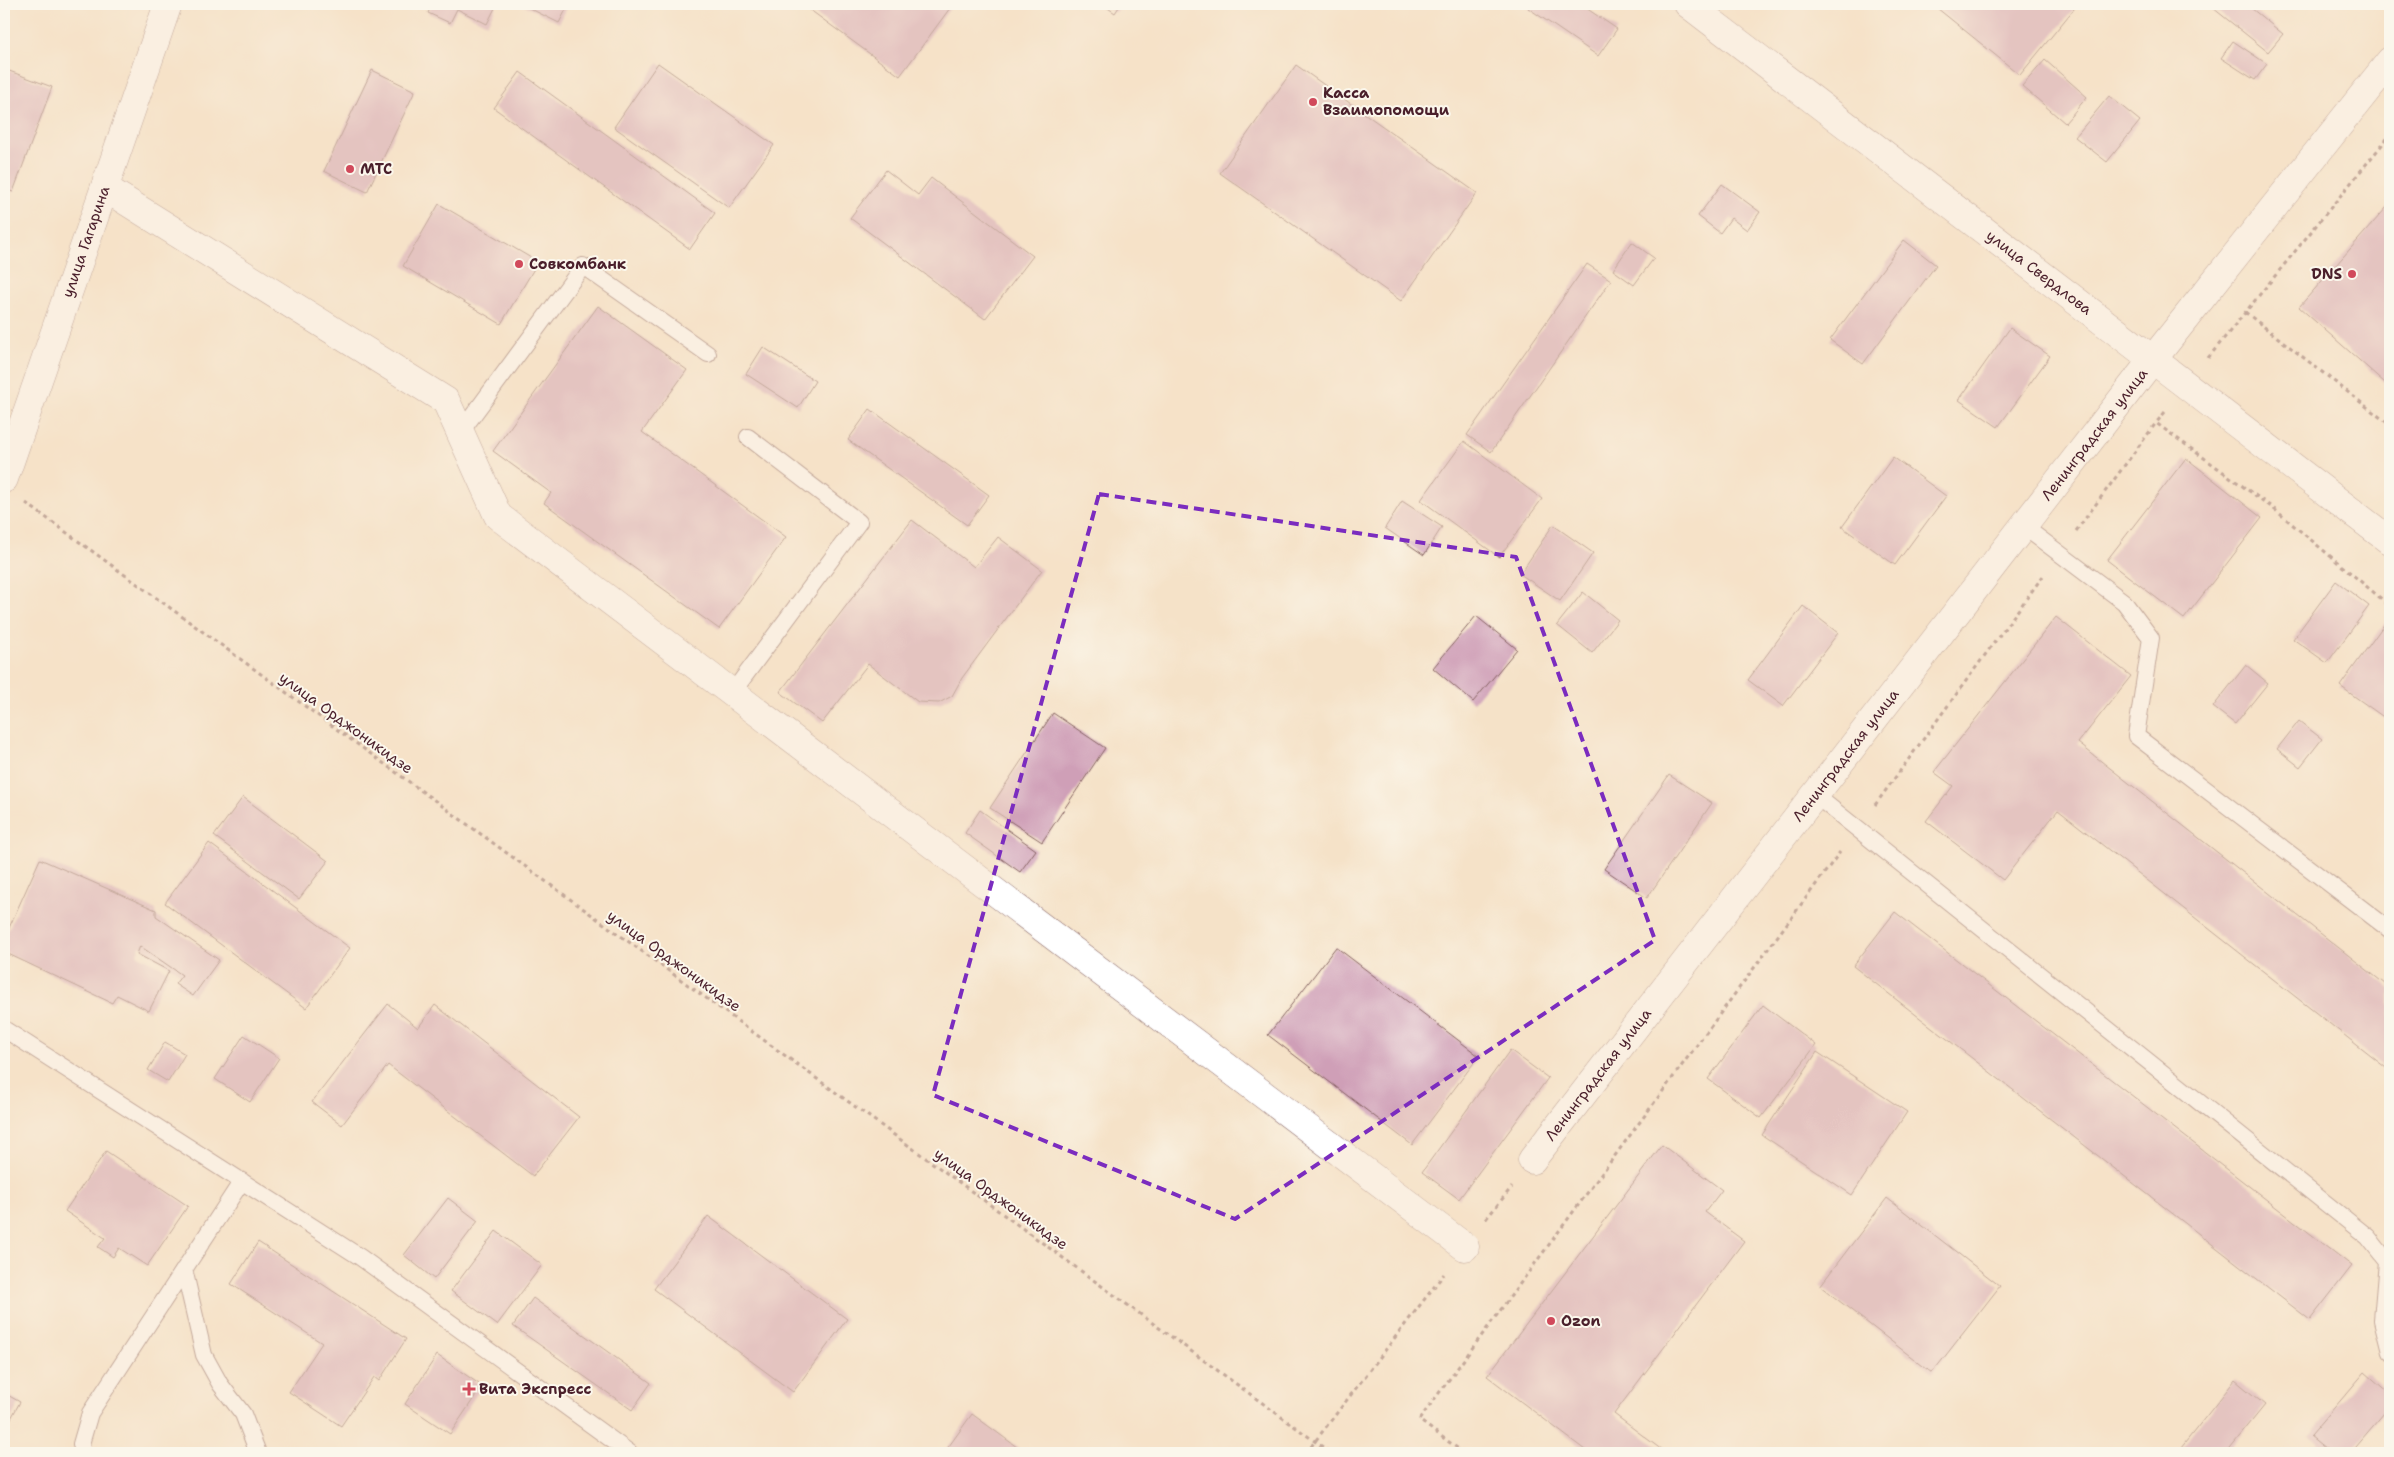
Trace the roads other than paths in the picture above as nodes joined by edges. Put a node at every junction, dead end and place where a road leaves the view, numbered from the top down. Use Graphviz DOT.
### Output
graph roads {
  1 [pos="168,4"];
  2 [pos="1688,4"];
  3 [pos="2390,61"];
  4 [pos="104,188"];
  5 [pos="708,354"];
  6 [pos="2153,359"];
  7 [pos="460,433"];
  8 [pos="748,437"];
  9 [pos="12,489"];
  10 [pos="2023,526"];
  11 [pos="2390,542"];
  12 [pos="732,693"];
  13 [pos="1815,795"];
  14 [pos="2390,930"];
  15 [pos="4,1029"];
  16 [pos="1532,1160"];
  17 [pos="242,1181"];
  18 [pos="1465,1247"];
  19 [pos="184,1269"];
  20 [pos="2390,1352"];
  21 [pos="82,1453"];
  22 [pos="258,1453"];
  23 [pos="630,1453"];
  1 -- 4 [label="street, улица Гагарина"];
  2 -- 6 [label="street, улица Свердлова"];
  3 -- 6 [label="street, Ленинградская улица"];
  4 -- 7 [label="street"];
  4 -- 9 [label="street, улица Гагарина"];
  5 -- 7 [label="lane"];
  6 -- 10 [label="street, Ленинградская улица"];
  6 -- 11 [label="street, улица Свердлова"];
  7 -- 12 [label="street"];
  8 -- 12 [label="lane"];
  10 -- 13 [label="street, Ленинградская улица"];
  10 -- 14 [label="lane"];
  12 -- 18 [label="street"];
  13 -- 16 [label="street, Ленинградская улица"];
  13 -- 20 [label="lane"];
  15 -- 17 [label="lane"];
  17 -- 19 [label="lane"];
  17 -- 23 [label="lane"];
  19 -- 21 [label="lane"];
  19 -- 22 [label="lane"];
}
